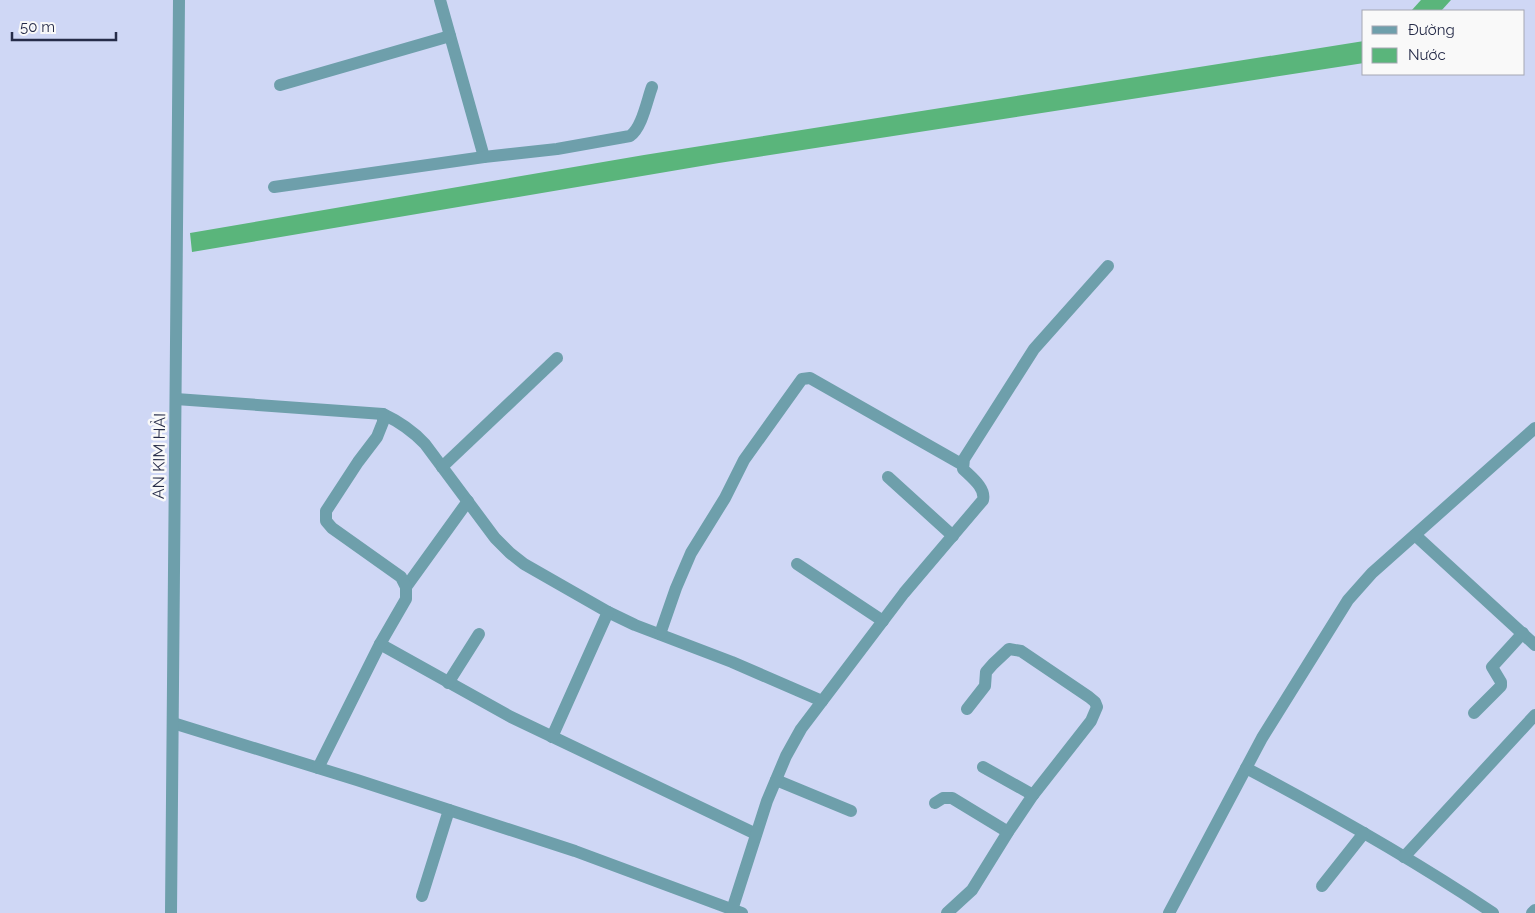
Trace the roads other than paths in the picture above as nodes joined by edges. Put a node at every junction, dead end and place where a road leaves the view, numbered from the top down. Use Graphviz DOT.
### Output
graph roads {
  1 [pos="180,0"];
  2 [pos="440,0"];
  3 [pos="450,36"];
  4 [pos="280,85"];
  5 [pos="652,87"];
  6 [pos="484,157"];
  7 [pos="274,187"];
  8 [pos="1108,266"];
  9 [pos="556,358"];
  10 [pos="176,399"];
  11 [pos="383,414"];
  12 [pos="1535,428"];
  13 [pos="963,465"];
  14 [pos="442,467"];
  15 [pos="888,477"];
  16 [pos="468,501"];
  17 [pos="1415,535"];
  18 [pos="953,536"];
  19 [pos="797,564"];
  20 [pos="406,587"];
  21 [pos="608,612"];
  22 [pos="883,621"];
  23 [pos="1523,633"];
  24 [pos="479,634"];
  25 [pos="660,634"];
  26 [pos="380,644"];
  27 [pos="1535,645"];
  28 [pos="448,683"];
  29 [pos="822,701"];
  30 [pos="967,708"];
  31 [pos="1474,713"];
  32 [pos="1535,715"];
  33 [pos="173,723"];
  34 [pos="552,737"];
  35 [pos="983,767"];
  36 [pos="318,768"];
  37 [pos="1246,768"];
  38 [pos="776,780"];
  39 [pos="1033,795"];
  40 [pos="935,803"];
  41 [pos="450,810"];
  42 [pos="851,811"];
  43 [pos="1008,832"];
  44 [pos="1364,833"];
  45 [pos="756,834"];
  46 [pos="1404,857"];
  47 [pos="1322,886"];
  48 [pos="422,896"];
  49 [pos="1535,910"];
  50 [pos="735,912"];
  51 [pos="171,913"];
  52 [pos="947,913"];
  53 [pos="1169,913"];
  54 [pos="1493,913"];
  55 [pos="1532,913"];
  1 -- 10 [label="street, AN KIM HẢI"];
  2 -- 3 [label="street"];
  3 -- 4 [label="street"];
  3 -- 6 [label="street"];
  5 -- 6 [label="street"];
  6 -- 7 [label="street"];
  8 -- 13 [label="street"];
  9 -- 14 [label="street"];
  10 -- 11 [label="street"];
  10 -- 33 [label="street, AN KIM HẢI"];
  11 -- 14 [label="street"];
  11 -- 20 [label="street"];
  12 -- 17 [label="street"];
  13 -- 18 [label="street"];
  13 -- 25 [label="street"];
  14 -- 16 [label="street"];
  15 -- 18 [label="street"];
  16 -- 20 [label="street"];
  16 -- 21 [label="street"];
  17 -- 23 [label="street"];
  17 -- 37 [label="street"];
  18 -- 22 [label="street"];
  19 -- 22 [label="street"];
  20 -- 26 [label="street"];
  21 -- 25 [label="street"];
  21 -- 34 [label="street"];
  22 -- 29 [label="street"];
  23 -- 27 [label="street"];
  23 -- 31 [label="street"];
  24 -- 28 [label="street"];
  25 -- 29 [label="street"];
  26 -- 28 [label="street"];
  26 -- 36 [label="street"];
  28 -- 34 [label="street"];
  29 -- 38 [label="street"];
  30 -- 39 [label="street"];
  32 -- 46 [label="street"];
  33 -- 36 [label="street"];
  33 -- 51 [label="street, AN KIM HẢI"];
  34 -- 45 [label="street"];
  35 -- 39 [label="street"];
  36 -- 41 [label="street"];
  37 -- 44 [label="street"];
  37 -- 53 [label="street"];
  38 -- 42 [label="street"];
  38 -- 45 [label="street"];
  39 -- 43 [label="street"];
  40 -- 43 [label="street"];
  41 -- 48 [label="street"];
  41 -- 50 [label="street"];
  43 -- 52 [label="street"];
  44 -- 46 [label="street"];
  44 -- 47 [label="street"];
  45 -- 50 [label="street"];
  46 -- 54 [label="street"];
  49 -- 55 [label="street"];
}
